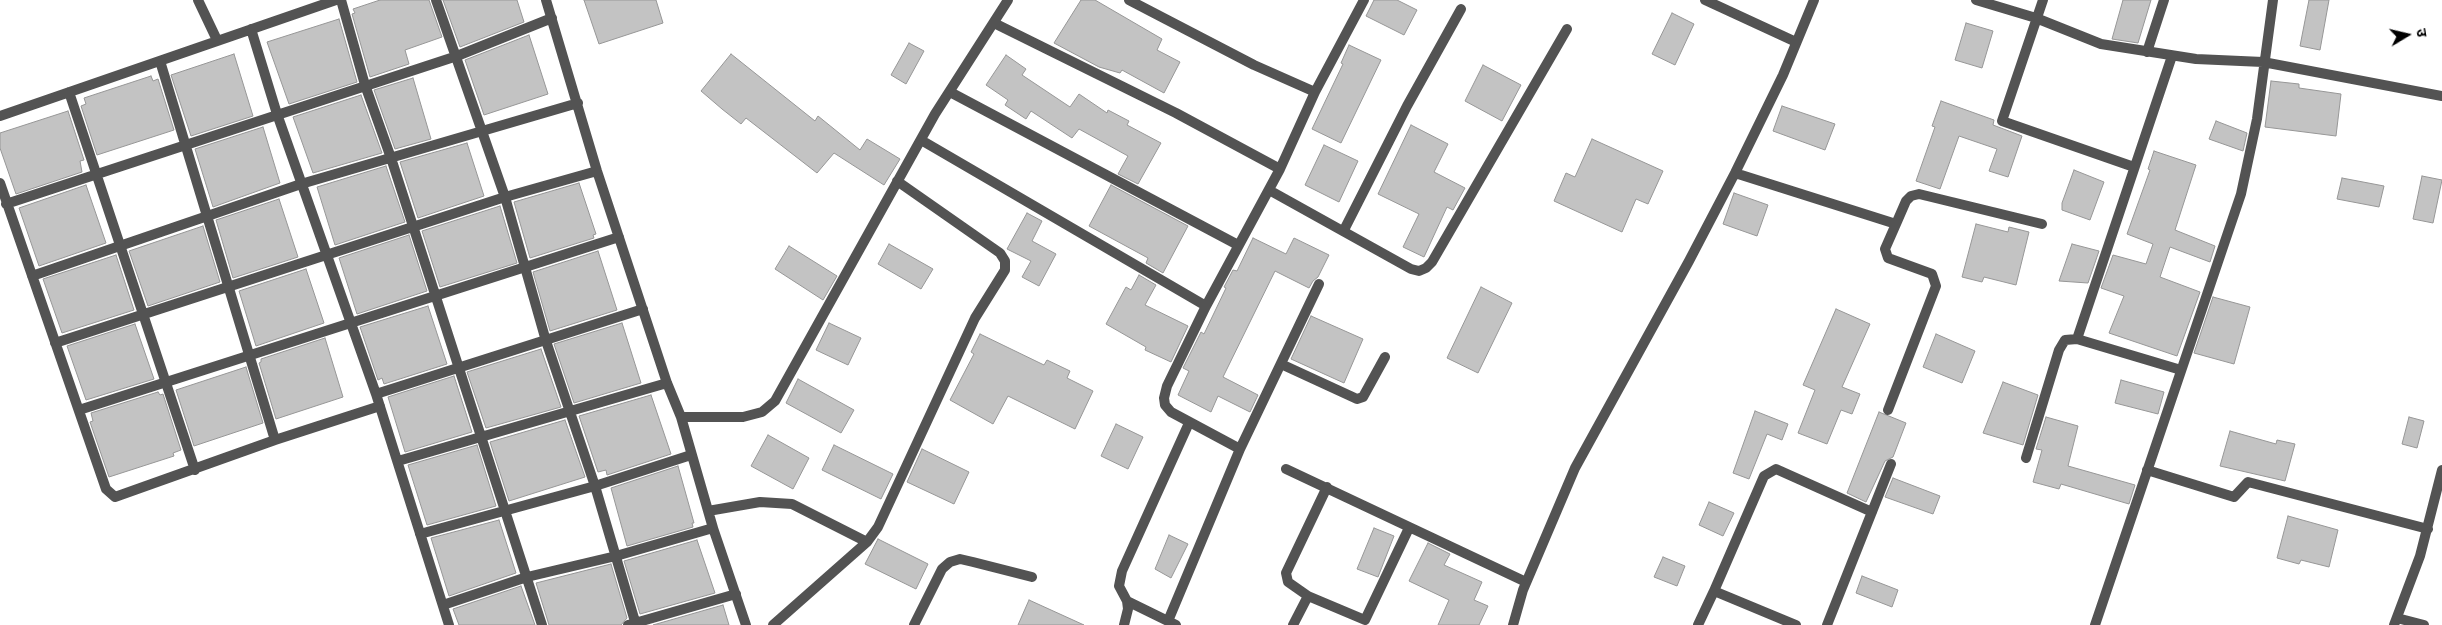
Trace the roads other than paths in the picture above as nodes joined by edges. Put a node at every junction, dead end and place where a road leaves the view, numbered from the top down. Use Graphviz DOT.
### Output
graph roads {
  1 [pos="198,0"];
  2 [pos="336,0"];
  3 [pos="341,0"];
  4 [pos="436,0"];
  5 [pos="546,0"];
  6 [pos="1008,0"];
  7 [pos="1129,0"];
  8 [pos="1364,0"];
  9 [pos="1705,0"];
  10 [pos="1814,0"];
  11 [pos="1976,0"];
  12 [pos="2043,0"];
  13 [pos="2164,0"];
  14 [pos="2273,0"];
  15 [pos="1461,9"];
  16 [pos="552,18"];
  17 [pos="2036,18"];
  18 [pos="994,23"];
  19 [pos="251,29"];
  20 [pos="1568,29"];
  21 [pos="217,40"];
  22 [pos="1796,42"];
  23 [pos="2147,52"];
  24 [pos="456,56"];
  25 [pos="2172,56"];
  26 [pos="160,60"];
  27 [pos="2263,62"];
  28 [pos="365,86"];
  29 [pos="69,92"];
  30 [pos="950,92"];
  31 [pos="1315,92"];
  32 [pos="2442,96"];
  33 [pos="578,103"];
  34 [pos="276,114"];
  35 [pos="0,116"];
  36 [pos="483,131"];
  37 [pos="920,140"];
  38 [pos="186,145"];
  39 [pos="391,158"];
  40 [pos="2134,167"];
  41 [pos="1280,169"];
  42 [pos="597,171"];
  43 [pos="1735,173"];
  44 [pos="96,174"];
  45 [pos="898,181"];
  46 [pos="0,183"];
  47 [pos="301,184"];
  48 [pos="1269,190"];
  49 [pos="505,197"];
  50 [pos="6,204"];
  51 [pos="208,216"];
  52 [pos="1896,224"];
  53 [pos="2042,224"];
  54 [pos="412,227"];
  55 [pos="1344,230"];
  56 [pos="619,237"];
  57 [pos="120,245"];
  58 [pos="1238,245"];
  59 [pos="326,256"];
  60 [pos="527,268"];
  61 [pos="32,276"];
  62 [pos="1319,284"];
  63 [pos="229,287"];
  64 [pos="435,296"];
  65 [pos="1206,306"];
  66 [pos="643,309"];
  67 [pos="144,315"];
  68 [pos="352,323"];
  69 [pos="2077,339"];
  70 [pos="546,341"];
  71 [pos="55,343"];
  72 [pos="250,357"];
  73 [pos="1385,357"];
  74 [pos="1281,364"];
  75 [pos="458,367"];
  76 [pos="2181,370"];
  77 [pos="166,383"];
  78 [pos="667,383"];
  79 [pos="376,394"];
  80 [pos="380,406"];
  81 [pos="79,410"];
  82 [pos="1888,410"];
  83 [pos="569,411"];
  84 [pos="681,417"];
  85 [pos="1190,423"];
  86 [pos="481,436"];
  87 [pos="275,440"];
  88 [pos="1240,449"];
  89 [pos="691,455"];
  90 [pos="2026,458"];
  91 [pos="398,461"];
  92 [pos="1892,464"];
  93 [pos="1286,469"];
  94 [pos="195,470"];
  95 [pos="2147,470"];
  96 [pos="2442,470"];
  97 [pos="595,486"];
  98 [pos="1327,487"];
  99 [pos="708,510"];
  100 [pos="506,511"];
  101 [pos="1872,512"];
  102 [pos="713,528"];
  103 [pos="1408,528"];
  104 [pos="2428,529"];
  105 [pos="420,534"];
  106 [pos="867,542"];
  107 [pos="616,556"];
  108 [pos="528,577"];
  109 [pos="1032,577"];
  110 [pos="1526,582"];
  111 [pos="1714,591"];
  112 [pos="736,594"];
  113 [pos="1308,596"];
  114 [pos="1127,601"];
  115 [pos="443,605"];
  116 [pos="2396,622"];
  117 [pos="1172,623"];
  118 [pos="633,624"];
  119 [pos="449,625"];
  120 [pos="542,625"];
  121 [pos="746,625"];
  122 [pos="773,625"];
  123 [pos="914,625"];
  124 [pos="1124,625"];
  125 [pos="1293,625"];
  126 [pos="1513,625"];
  127 [pos="1698,625"];
  128 [pos="1796,625"];
  129 [pos="1828,625"];
  130 [pos="2095,625"];
  131 [pos="2424,625"];
  1 -- 21 [label="street"];
  2 -- 19 [label="street"];
  3 -- 28 [label="street"];
  4 -- 24 [label="street"];
  5 -- 16 [label="street"];
  6 -- 18 [label="street"];
  7 -- 31 [label="street"];
  8 -- 31 [label="street"];
  9 -- 22 [label="street"];
  10 -- 22 [label="street"];
  11 -- 17 [label="street"];
  12 -- 17 [label="street"];
  13 -- 23 [label="street"];
  14 -- 27 [label="street"];
  15 -- 55 [label="street"];
  16 -- 24 [label="street"];
  16 -- 33 [label="street"];
  17 -- 23 [label="street"];
  17 -- 40 [label="street"];
  18 -- 30 [label="street"];
  18 -- 41 [label="street"];
  19 -- 21 [label="street"];
  19 -- 34 [label="street"];
  20 -- 55 [label="street"];
  21 -- 26 [label="street"];
  22 -- 43 [label="street"];
  23 -- 25 [label="street"];
  24 -- 28 [label="street"];
  24 -- 36 [label="street"];
  25 -- 27 [label="street"];
  25 -- 40 [label="street"];
  26 -- 29 [label="street"];
  26 -- 38 [label="street"];
  27 -- 32 [label="street"];
  27 -- 76 [label="street"];
  28 -- 34 [label="street"];
  28 -- 39 [label="street"];
  29 -- 35 [label="street"];
  29 -- 44 [label="street"];
  30 -- 37 [label="street"];
  30 -- 58 [label="street"];
  31 -- 41 [label="street"];
  33 -- 36 [label="street"];
  33 -- 42 [label="street"];
  34 -- 38 [label="street"];
  34 -- 47 [label="street"];
  36 -- 39 [label="street"];
  36 -- 49 [label="street"];
  37 -- 45 [label="street"];
  37 -- 65 [label="street"];
  38 -- 44 [label="street"];
  38 -- 51 [label="street"];
  39 -- 47 [label="street"];
  39 -- 54 [label="street"];
  40 -- 69 [label="street"];
  41 -- 48 [label="street"];
  42 -- 49 [label="street"];
  42 -- 56 [label="street"];
  43 -- 52 [label="street"];
  43 -- 110 [label="street"];
  44 -- 50 [label="street"];
  44 -- 57 [label="street"];
  45 -- 84 [label="street"];
  45 -- 106 [label="street"];
  46 -- 50 [label="street"];
  47 -- 51 [label="street"];
  47 -- 59 [label="street"];
  48 -- 55 [label="street"];
  48 -- 58 [label="street"];
  49 -- 54 [label="street"];
  49 -- 60 [label="street"];
  50 -- 61 [label="street"];
  51 -- 57 [label="street"];
  51 -- 63 [label="street"];
  52 -- 53 [label="street"];
  52 -- 82 [label="street"];
  54 -- 59 [label="street"];
  54 -- 64 [label="street"];
  56 -- 60 [label="street"];
  56 -- 66 [label="street"];
  57 -- 61 [label="street"];
  57 -- 67 [label="street"];
  58 -- 65 [label="street"];
  59 -- 63 [label="street"];
  59 -- 68 [label="street"];
  60 -- 64 [label="street"];
  60 -- 70 [label="street"];
  61 -- 71 [label="street"];
  62 -- 74 [label="street"];
  63 -- 67 [label="street"];
  63 -- 72 [label="street"];
  64 -- 68 [label="street"];
  64 -- 75 [label="street"];
  65 -- 85 [label="street"];
  66 -- 70 [label="street"];
  66 -- 78 [label="street"];
  67 -- 71 [label="street"];
  67 -- 77 [label="street"];
  68 -- 72 [label="street"];
  68 -- 79 [label="street"];
  69 -- 76 [label="street"];
  69 -- 90 [label="street"];
  70 -- 75 [label="street"];
  70 -- 83 [label="street"];
  71 -- 81 [label="street"];
  72 -- 77 [label="street"];
  72 -- 87 [label="street"];
  73 -- 74 [label="street"];
  74 -- 88 [label="street"];
  75 -- 79 [label="street"];
  75 -- 86 [label="street"];
  76 -- 95 [label="street"];
  77 -- 81 [label="street"];
  77 -- 94 [label="street"];
  78 -- 83 [label="street"];
  78 -- 84 [label="street"];
  79 -- 80 [label="street"];
  80 -- 87 [label="street"];
  80 -- 91 [label="street"];
  81 -- 94 [label="street"];
  83 -- 86 [label="street"];
  83 -- 97 [label="street"];
  84 -- 89 [label="street"];
  85 -- 88 [label="street"];
  85 -- 114 [label="street"];
  86 -- 91 [label="street"];
  86 -- 100 [label="street"];
  87 -- 94 [label="street"];
  88 -- 117 [label="street"];
  89 -- 97 [label="street"];
  89 -- 99 [label="street"];
  91 -- 105 [label="street"];
  92 -- 101 [label="street"];
  93 -- 98 [label="street"];
  95 -- 104 [label="street"];
  95 -- 130 [label="street"];
  96 -- 104 [label="street"];
  97 -- 100 [label="street"];
  97 -- 107 [label="street"];
  98 -- 103 [label="street"];
  98 -- 113 [label="street"];
  99 -- 102 [label="street"];
  99 -- 106 [label="street"];
  100 -- 105 [label="street"];
  100 -- 108 [label="street"];
  101 -- 111 [label="street"];
  101 -- 129 [label="street"];
  102 -- 107 [label="street"];
  102 -- 112 [label="street"];
  103 -- 110 [label="street"];
  103 -- 113 [label="street"];
  104 -- 116 [label="street"];
  105 -- 115 [label="street"];
  106 -- 122 [label="street"];
  107 -- 108 [label="street"];
  107 -- 118 [label="street"];
  108 -- 115 [label="street"];
  108 -- 120 [label="street"];
  109 -- 123 [label="street"];
  110 -- 126 [label="street"];
  111 -- 127 [label="street"];
  111 -- 128 [label="street"];
  112 -- 118 [label="street"];
  112 -- 121 [label="street"];
  113 -- 125 [label="street"];
  114 -- 117 [label="street"];
  114 -- 124 [label="street"];
  115 -- 119 [label="street"];
  116 -- 131 [label="street"];
}
